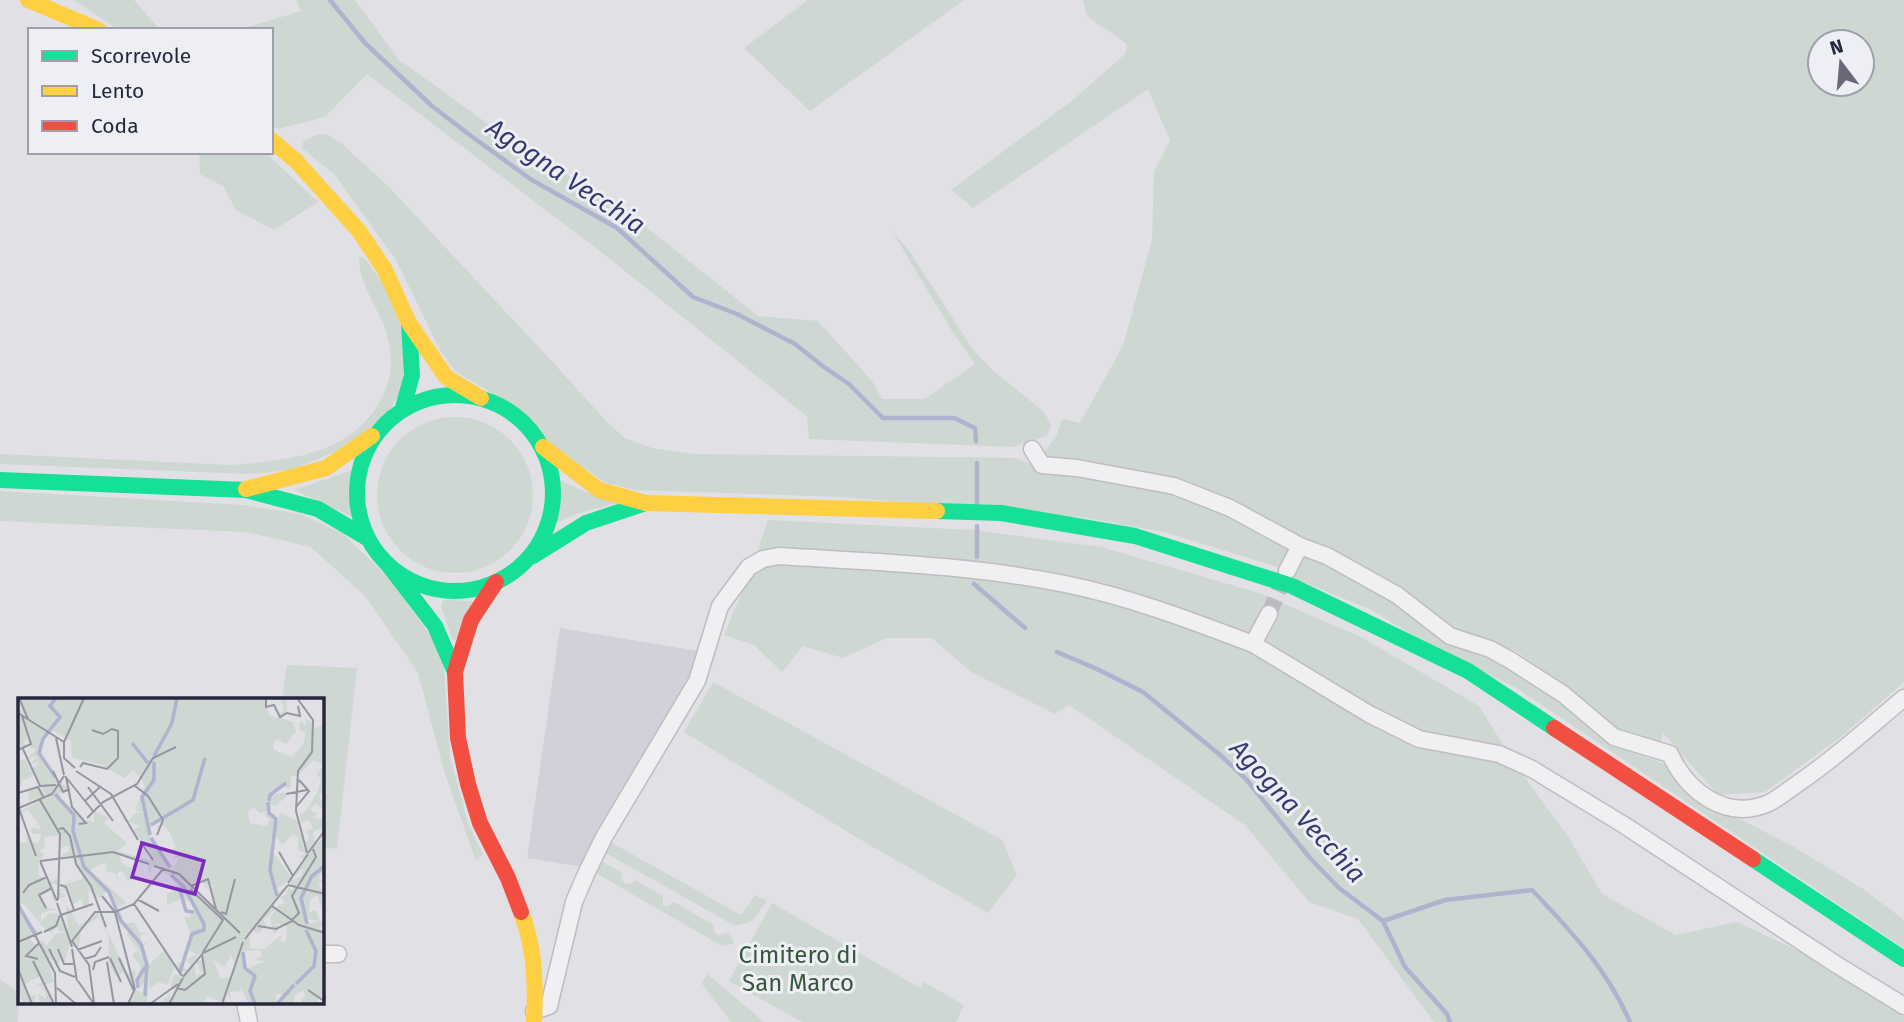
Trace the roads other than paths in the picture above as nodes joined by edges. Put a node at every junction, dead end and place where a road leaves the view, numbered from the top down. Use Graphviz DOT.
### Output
graph roads {
  1 [pos="28,0"];
  2 [pos="95,28"];
  3 [pos="273,142"];
  4 [pos="409,323"];
  5 [pos="481,398"];
  6 [pos="403,408"];
  7 [pos="375,434"];
  8 [pos="542,447"];
  9 [pos="1032,449"];
  10 [pos="0,480"];
  11 [pos="246,489"];
  12 [pos="646,503"];
  13 [pos="367,538"];
  14 [pos="1300,546"];
  15 [pos="528,559"];
  16 [pos="389,566"];
  17 [pos="1287,571"];
  18 [pos="496,582"];
  19 [pos="1269,614"];
  20 [pos="1253,644"];
  21 [pos="455,672"];
  22 [pos="1904,698"];
  23 [pos="1904,959"];
  24 [pos="245,1004"];
  25 [pos="1904,1006"];
  26 [pos="534,1017"];
  27 [pos="249,1022"];
  1 -- 2 [label="main road"];
  3 -- 4 [label="main road"];
  4 -- 5 [label="main road"];
  4 -- 6 [label="main road"];
  5 -- 6 [label="main road"];
  5 -- 8 [label="main road"];
  6 -- 7 [label="main road"];
  7 -- 11 [label="main road"];
  7 -- 13 [label="main road"];
  8 -- 12 [label="main road"];
  8 -- 15 [label="main road"];
  9 -- 14 [label="street"];
  10 -- 11 [label="main road"];
  11 -- 13 [label="main road"];
  12 -- 15 [label="main road"];
  12 -- 23 [label="main road"];
  13 -- 16 [label="main road"];
  14 -- 17 [label="street"];
  14 -- 22 [label="street"];
  15 -- 18 [label="main road"];
  16 -- 18 [label="main road"];
  16 -- 21 [label="main road"];
  18 -- 21 [label="main road"];
  19 -- 20 [label="street"];
  20 -- 25 [label="street"];
  20 -- 26 [label="street"];
  21 -- 26 [label="main road"];
  24 -- 27 [label="street"];
}
